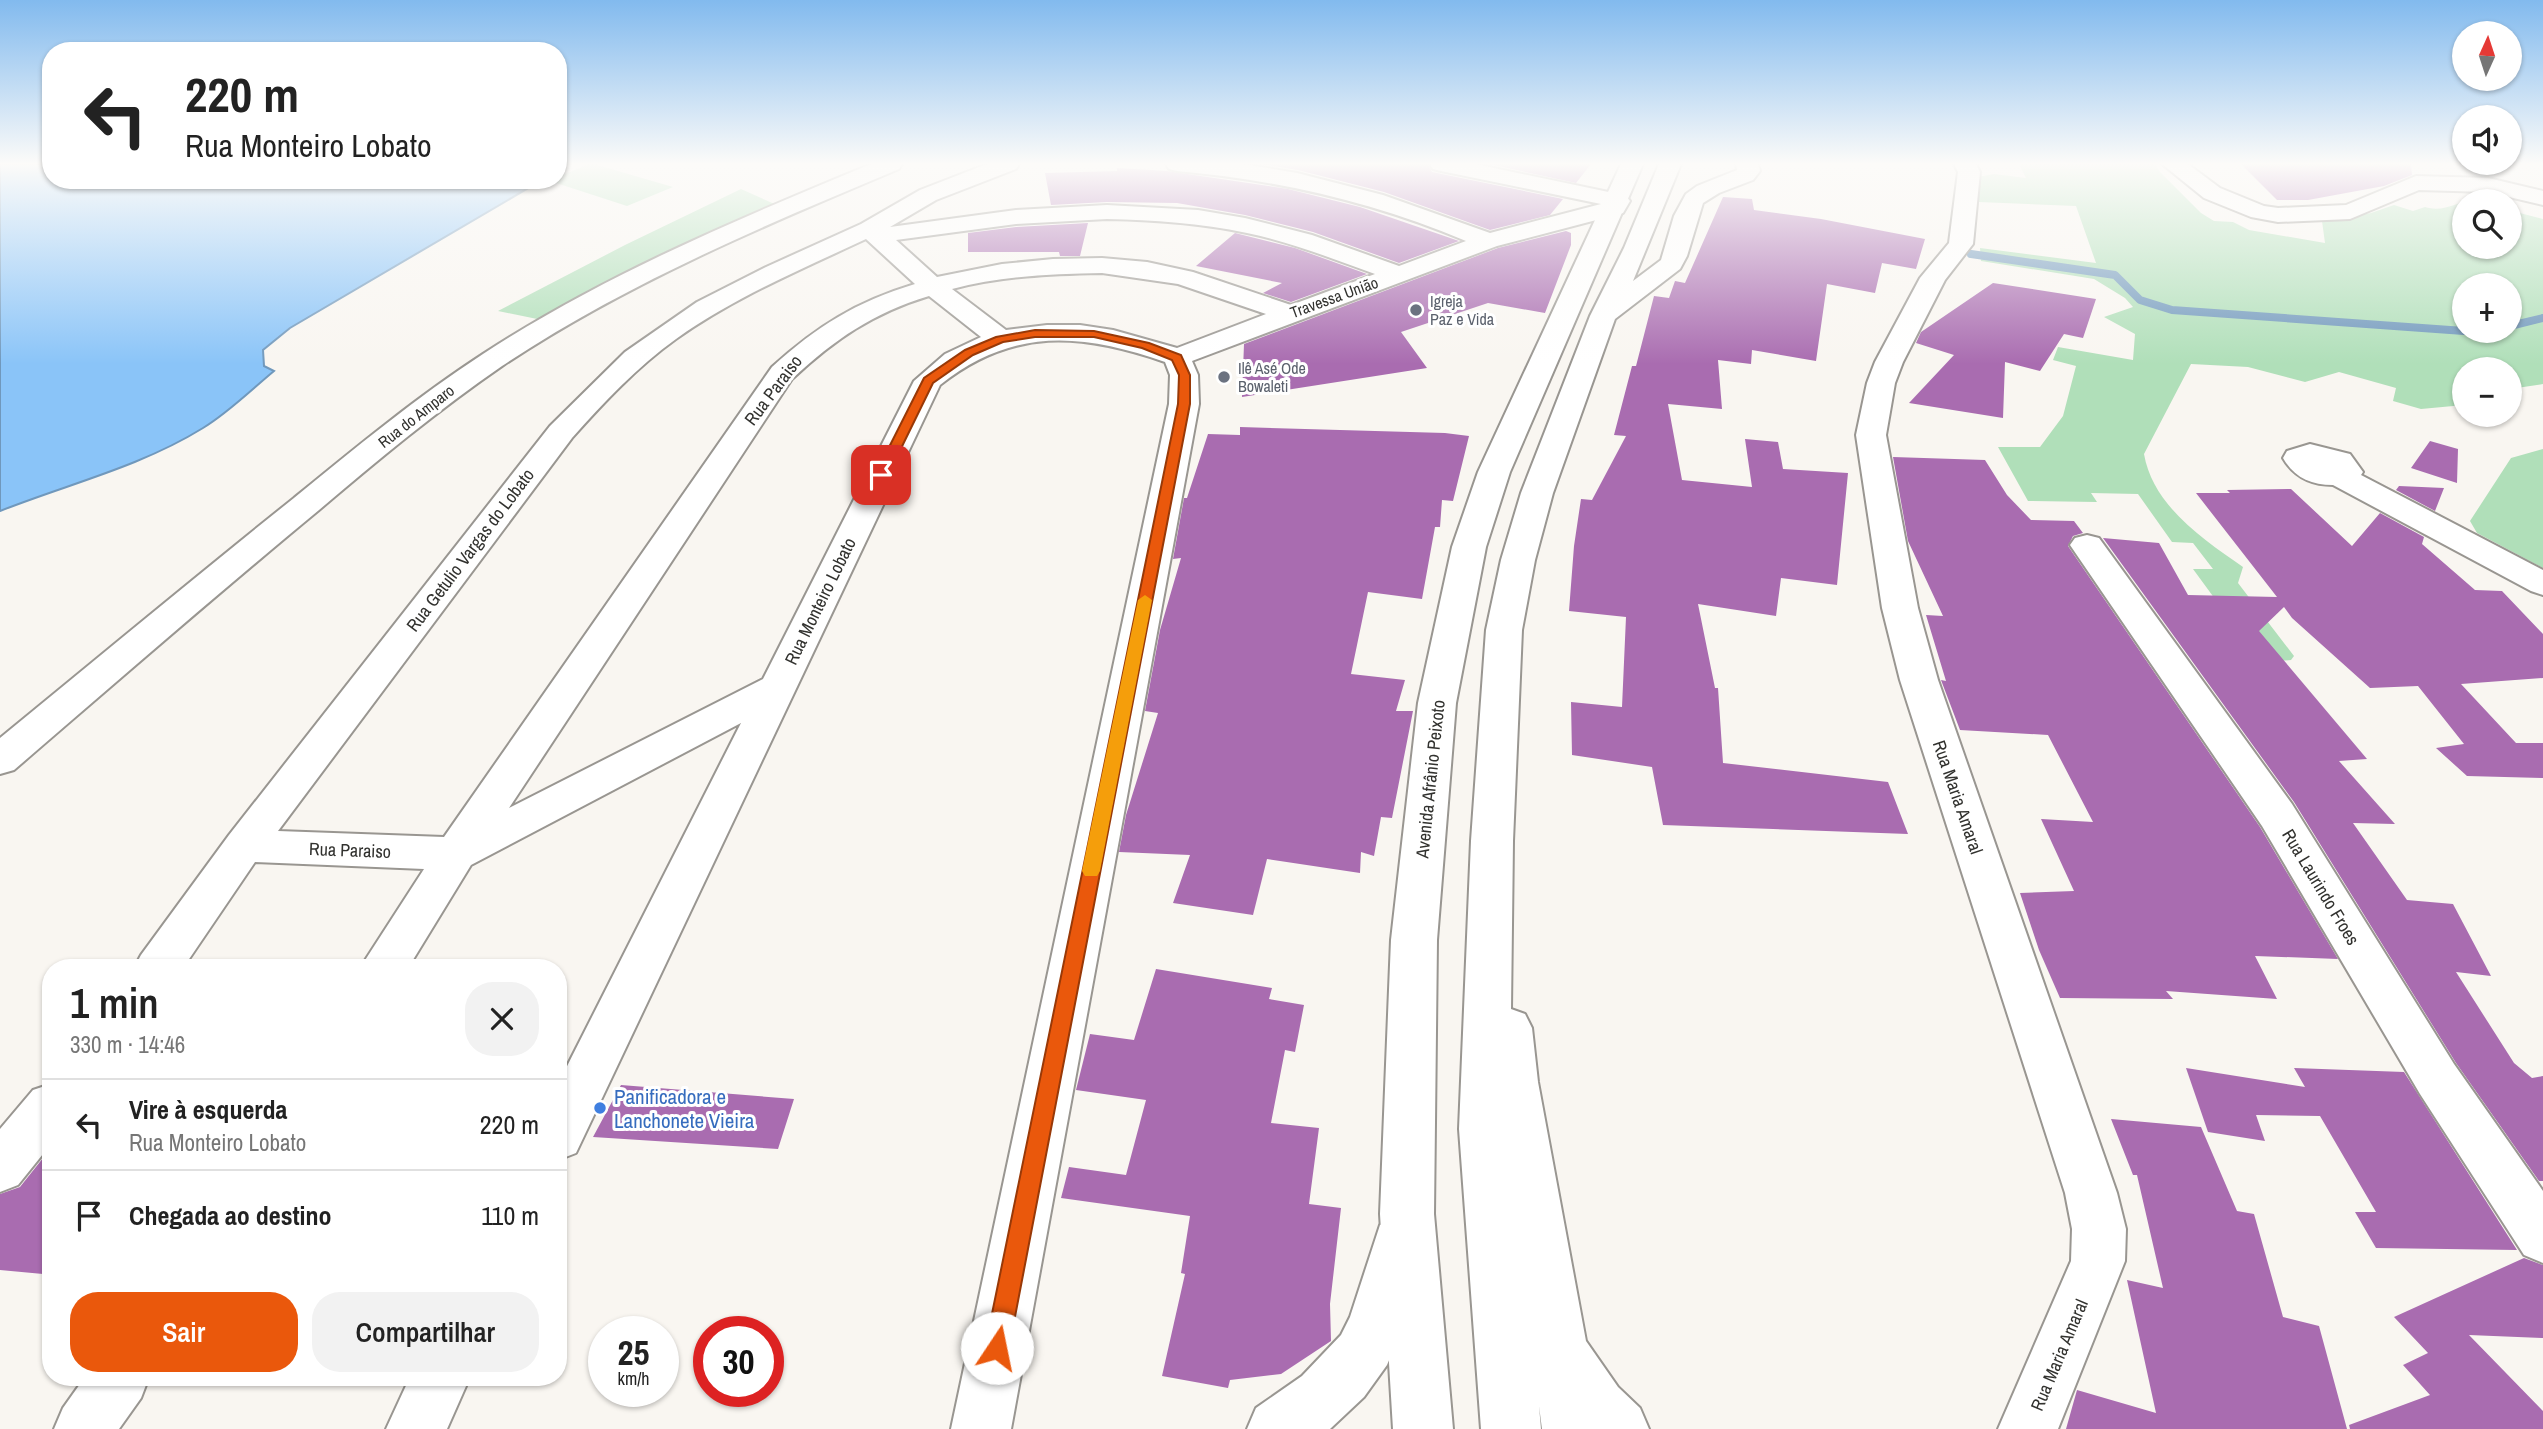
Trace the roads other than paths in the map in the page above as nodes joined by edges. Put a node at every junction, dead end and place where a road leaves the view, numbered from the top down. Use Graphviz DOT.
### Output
graph roads {
  1 [pos="736,231"];
  2 [pos="876,231"];
  3 [pos="891,231"];
  4 [pos="1268,231"];
  5 [pos="1464,231"];
  6 [pos="1512,231"];
  7 [pos="1593,231"];
  8 [pos="1643,231"];
  9 [pos="1683,231"];
  10 [pos="1962,231"];
  11 [pos="873,233"];
  12 [pos="1488,241"];
  13 [pos="1398,274"];
  14 [pos="932,286"];
  15 [pos="1289,314"];
  16 [pos="1603,316"];
  17 [pos="1000,339"];
  18 [pos="1177,357"];
  19 [pos="2339,476"];
  20 [pos="2087,545"];
  21 [pos="2543,584"];
  22 [pos="777,688"];
  23 [pos="0,760"];
  24 [pos="1492,841"];
  25 [pos="244,846"];
  26 [pos="456,855"];
  27 [pos="163,959"];
  28 [pos="389,959"];
  29 [pos="42,1117"];
  30 [pos="567,1119"];
  31 [pos="0,1168"];
  32 [pos="1407,1214"];
  33 [pos="2543,1237"];
  34 [pos="1559,1352"];
  35 [pos="114,1386"];
  36 [pos="437,1386"];
  37 [pos="84,1429"];
  38 [pos="416,1429"];
  39 [pos="981,1429"];
  40 [pos="1277,1429"];
  41 [pos="1423,1429"];
  42 [pos="1511,1429"];
  43 [pos="1572,1429"];
  44 [pos="1619,1429"];
  45 [pos="2028,1429"];
  1 -- 23 [label="street, Rua do Amparo"];
  2 -- 11 [label="street"];
  3 -- 11 [label="street, Rua Getulio Vargas do Lobato"];
  4 -- 13 [label="street, Rua Getulio Vargas do Lobato"];
  5 -- 12 [label="street"];
  6 -- 12 [label="street, Travessa União"];
  7 -- 32 [label="street, Avenida Afrânio Peixoto"];
  8 -- 16 [label="street"];
  9 -- 16 [label="street"];
  10 -- 45 [label="street, Rua Maria Amaral"];
  11 -- 14 [label="street"];
  11 -- 25 [label="street, Rua Getulio Vargas do Lobato"];
  12 -- 13 [label="street, Travessa União"];
  13 -- 15 [label="street, Travessa União"];
  14 -- 15 [label="street, Rua Paraiso"];
  14 -- 17 [label="street"];
  14 -- 26 [label="street, Rua Paraiso"];
  15 -- 18 [label="street, Travessa União"];
  16 -- 24 [label="street"];
  17 -- 18 [label="street, Rua Monteiro Lobato"];
  17 -- 22 [label="street, Rua Monteiro Lobato"];
  18 -- 39 [label="street"];
  19 -- 21 [label="street"];
  20 -- 33 [label="street, Rua Laurindo Froes"];
  22 -- 26 [label="street, Rua Paraiso"];
  22 -- 30 [label="street, Rua Monteiro Lobato"];
  24 -- 34 [label="street"];
  24 -- 42 [label="street"];
  25 -- 26 [label="street, Rua Paraiso"];
  25 -- 27 [label="street, Rua Getulio Vargas do Lobato"];
  26 -- 28 [label="street"];
  29 -- 31 [label="street"];
  32 -- 40 [label="street"];
  32 -- 41 [label="street, Avenida Afrânio Peixoto"];
  34 -- 43 [label="street"];
  34 -- 44 [label="street"];
  35 -- 37 [label="street"];
  36 -- 38 [label="street"];
}
